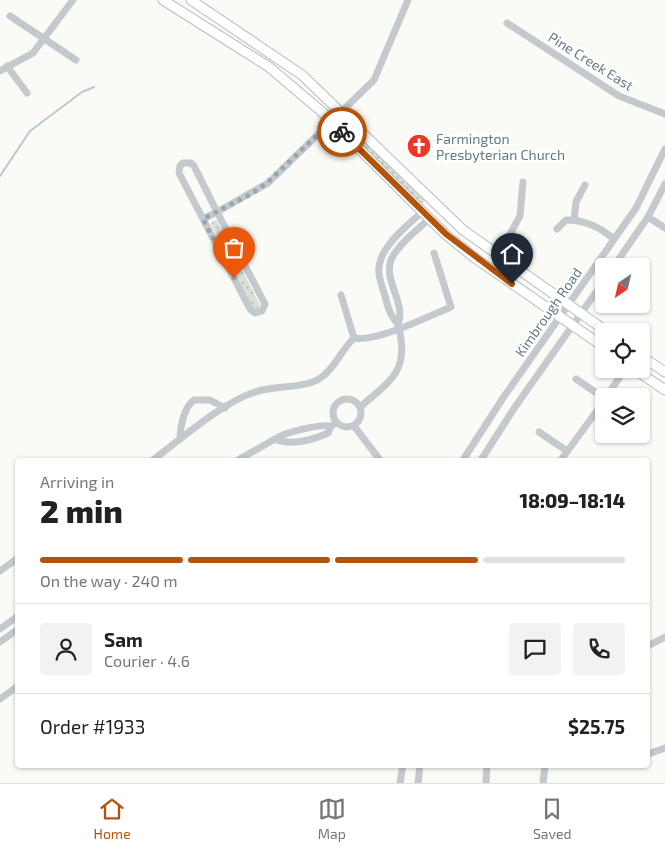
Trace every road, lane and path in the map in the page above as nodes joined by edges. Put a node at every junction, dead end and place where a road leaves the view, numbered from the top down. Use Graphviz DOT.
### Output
graph roads {
  1 [pos="73,0"];
  2 [pos="163,0"];
  3 [pos="191,0"];
  4 [pos="408,0"];
  5 [pos="10,16"];
  6 [pos="508,22"];
  7 [pos="44,39"];
  8 [pos="76,60"];
  9 [pos="7,66"];
  10 [pos="0,71"];
  11 [pos="27,93"];
  12 [pos="342,112"];
  13 [pos="665,114"];
  14 [pos="331,122"];
  15 [pos="665,149"];
  16 [pos="523,182"];
  17 [pos="665,184"];
  18 [pos="585,186"];
  19 [pos="428,207"];
  20 [pos="217,212"];
  21 [pos="648,216"];
  22 [pos="203,219"];
  23 [pos="429,219"];
  24 [pos="574,220"];
  25 [pos="665,228"];
  26 [pos="557,229"];
  27 [pos="614,239"];
  28 [pos="434,253"];
  29 [pos="498,256"];
  30 [pos="619,258"];
  31 [pos="595,294"];
  32 [pos="341,295"];
  33 [pos="568,305"];
  34 [pos="581,313"];
  35 [pos="560,317"];
  36 [pos="595,323"];
  37 [pos="399,326"];
  38 [pos="572,326"];
  39 [pos="354,338"];
  40 [pos="595,341"];
  41 [pos="650,362"];
  42 [pos="665,372"];
  43 [pos="647,378"];
  44 [pos="576,379"];
  45 [pos="665,390"];
  46 [pos="595,391"];
  47 [pos="360,407"];
  48 [pos="225,408"];
  49 [pos="595,412"];
  50 [pos="334,425"];
  51 [pos="354,426"];
  52 [pos="312,429"];
  53 [pos="538,432"];
  54 [pos="314,438"];
  55 [pos="180,439"];
  56 [pos="275,439"];
  57 [pos="567,451"];
  58 [pos="156,458"];
  59 [pos="242,458"];
  60 [pos="378,458"];
  61 [pos="464,458"];
  62 [pos="482,458"];
  63 [pos="562,458"];
  64 [pos="15,560"];
  65 [pos="0,571"];
  66 [pos="15,618"];
  67 [pos="0,629"];
  68 [pos="15,631"];
  69 [pos="665,637"];
  70 [pos="0,642"];
  71 [pos="650,645"];
  72 [pos="15,688"];
  73 [pos="0,699"];
  74 [pos="665,748"];
  75 [pos="650,753"];
  76 [pos="402,768"];
  77 [pos="420,768"];
  78 [pos="487,768"];
  79 [pos="544,768"];
  80 [pos="400,783"];
  81 [pos="418,783"];
  82 [pos="486,783"];
  83 [pos="543,783"];
  1 -- 7 [label="street"];
  2 -- 14 [label="main road"];
  3 -- 12 [label="main road"];
  4 -- 12 [label="street"];
  5 -- 7 [label="street"];
  6 -- 13 [label="street, Pine Creek East"];
  7 -- 8 [label="street"];
  7 -- 9 [label="street"];
  9 -- 10 [label="street"];
  9 -- 11 [label="street"];
  12 -- 14 [label="street"];
  12 -- 19 [label="main road"];
  14 -- 19 [label="main road"];
  14 -- 20 [label="street"];
  15 -- 27 [label="street, Kimbrough Road"];
  16 -- 29 [label="street"];
  17 -- 21 [label="street"];
  18 -- 24 [label="street"];
  19 -- 23 [label="main road"];
  19 -- 29 [label="main road"];
  19 -- 37 [label="street"];
  20 -- 22 [label="street"];
  20 -- 22 [label="street"];
  20 -- 22 [label="street"];
  21 -- 25 [label="street"];
  21 -- 30 [label="street"];
  23 -- 35 [label="main road"];
  23 -- 37 [label="street"];
  24 -- 26 [label="street"];
  24 -- 27 [label="street"];
  27 -- 33 [label="street, Kimbrough Road"];
  28 -- 37 [label="street"];
  29 -- 33 [label="main road"];
  31 -- 34 [label="street, Kimbrough Road"];
  32 -- 39 [label="street"];
  33 -- 34 [label="main road"];
  33 -- 35 [label="street, Kimbrough Road"];
  34 -- 36 [label="main road"];
  34 -- 38 [label="street, Kimbrough Road"];
  35 -- 38 [label="main road"];
  35 -- 61 [label="street, Kimbrough Road"];
  37 -- 39 [label="street"];
  37 -- 47 [label="street"];
  38 -- 40 [label="main road"];
  38 -- 62 [label="street, Kimbrough Road"];
  39 -- 48 [label="street"];
  41 -- 42 [label="main road"];
  43 -- 45 [label="main road"];
  44 -- 46 [label="street"];
  47 -- 50 [label="street"];
  47 -- 51 [label="street"];
  48 -- 55 [label="street"];
  48 -- 55 [label="street"];
  49 -- 57 [label="street"];
  50 -- 51 [label="street"];
  50 -- 52 [label="street"];
  50 -- 54 [label="street"];
  51 -- 60 [label="street"];
  52 -- 54 [label="street"];
  52 -- 56 [label="street"];
  53 -- 57 [label="street"];
  54 -- 56 [label="street"];
  55 -- 58 [label="street"];
  56 -- 59 [label="street"];
  57 -- 63 [label="street"];
  64 -- 65 [label="street"];
  66 -- 67 [label="street"];
  68 -- 70 [label="street"];
  69 -- 71 [label="street"];
  72 -- 73 [label="street"];
  74 -- 75 [label="street"];
  76 -- 80 [label="street"];
  77 -- 81 [label="street"];
  78 -- 82 [label="street"];
  79 -- 83 [label="street"];
}
